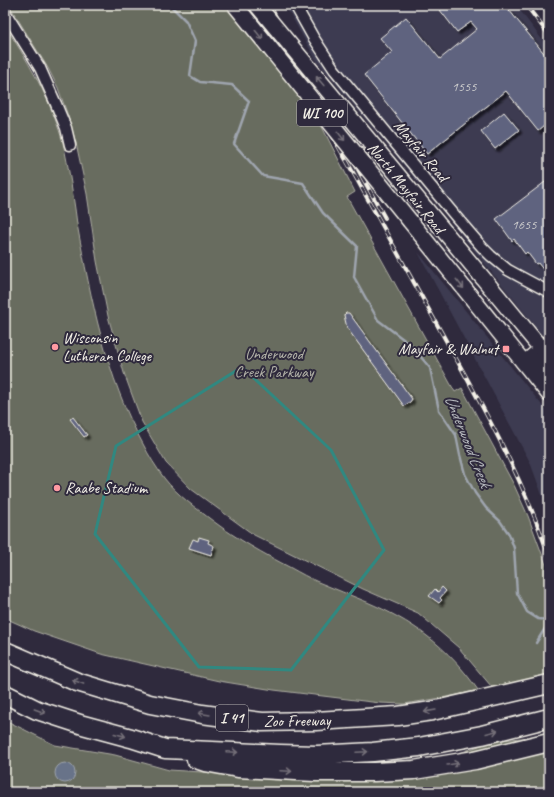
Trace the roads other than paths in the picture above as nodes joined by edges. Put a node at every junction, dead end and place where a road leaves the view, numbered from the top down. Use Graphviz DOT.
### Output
graph roads {
  1 [pos="234,5"];
  2 [pos="257,5"];
  3 [pos="295,5"];
  4 [pos="5,12"];
  5 [pos="70,145"];
  6 [pos="411,223"];
  7 [pos="549,292"];
  8 [pos="546,348"];
  9 [pos="522,361"];
  10 [pos="549,374"];
  11 [pos="549,394"];
  12 [pos="5,651"];
  13 [pos="549,684"];
  14 [pos="5,694"];
  15 [pos="549,718"];
  16 [pos="549,742"];
  17 [pos="165,749"];
  1 -- 6 [label="main road, North Mayfair Road / WI 100, one-way, bridge"];
  8 -- 2 [label="main road, North Mayfair Road / WI 100, one-way, bridge"];
  3 -- 7 [label="street, Mayfair Road"];
  4 -- 5 [label="street"];
  6 -- 8 [label="main road"];
  6 -- 9 [label="main road, North Mayfair Road / WI 100, one-way"];
  8 -- 9 [label="street"];
  9 -- 10 [label="main road"];
  9 -- 11 [label="main road, North Mayfair Road / WI 100"];
  13 -- 12 [label="highway, Zoo Freeway / I 41, one-way"];
  14 -- 17 [label="highway, Zoo Freeway / I 41, one-way"];
  17 -- 15 [label="highway, Zoo Freeway / I 41, one-way"];
  17 -- 16 [label="highway, one-way"];
}
